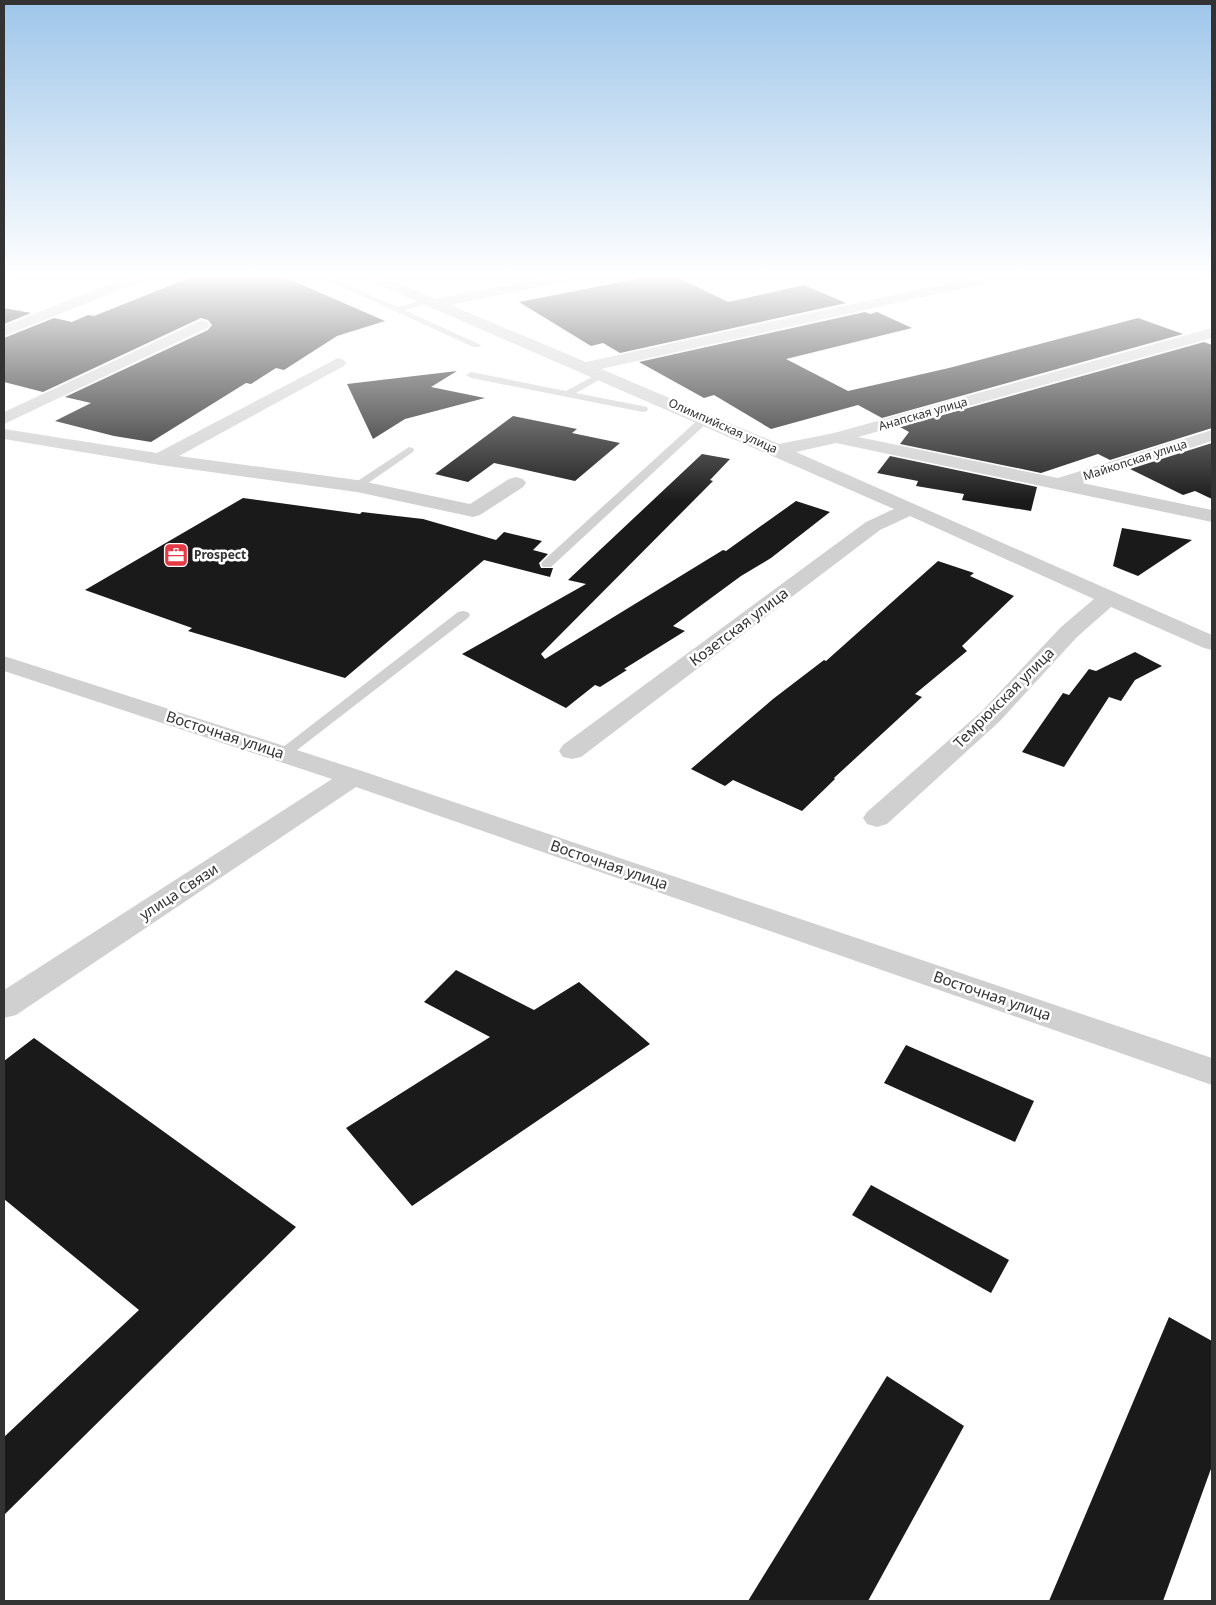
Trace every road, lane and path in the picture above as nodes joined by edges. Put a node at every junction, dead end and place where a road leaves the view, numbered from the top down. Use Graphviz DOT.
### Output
graph roads {
  1 [pos="143,353"];
  2 [pos="553,353"];
  3 [pos="650,353"];
  4 [pos="1141,353"];
  5 [pos="338,363"];
  6 [pos="586,367"];
  7 [pos="603,374"];
  8 [pos="471,376"];
  9 [pos="567,394"];
  10 [pos="643,409"];
  11 [pos="4,419"];
  12 [pos="705,419"];
  13 [pos="4,434"];
  14 [pos="1212,435"];
  15 [pos="836,438"];
  16 [pos="409,450"];
  17 [pos="777,450"];
  18 [pos="160,459"];
  19 [pos="516,483"];
  20 [pos="1058,484"];
  21 [pos="357,486"];
  22 [pos="910,509"];
  23 [pos="1212,516"];
  24 [pos="546,564"];
  25 [pos="1109,597"];
  26 [pos="463,615"];
  27 [pos="1212,643"];
  28 [pos="4,663"];
  29 [pos="572,752"];
  30 [pos="283,754"];
  31 [pos="353,777"];
  32 [pos="877,818"];
  33 [pos="4,1006"];
  34 [pos="1212,1072"];
  1 -- 11 [label="street"];
  2 -- 6 [label="street, Олимпийская улица"];
  3 -- 6 [label="street"];
  4 -- 15 [label="street, Анапская улица"];
  5 -- 18 [label="street"];
  6 -- 7 [label="street, Олимпийская улица"];
  7 -- 9 [label="lane"];
  7 -- 12 [label="street, Олимпийская улица"];
  8 -- 9 [label="lane"];
  9 -- 10 [label="lane"];
  12 -- 17 [label="street, Олимпийская улица"];
  12 -- 24 [label="lane"];
  13 -- 18 [label="street"];
  14 -- 20 [label="street, Майкопская улица"];
  15 -- 17 [label="street, Анапская улица"];
  15 -- 20 [label="street"];
  16 -- 21 [label="lane"];
  17 -- 22 [label="street, Олимпийская улица"];
  18 -- 21 [label="street"];
  19 -- 21 [label="street"];
  20 -- 23 [label="street"];
  22 -- 25 [label="street, Олимпийская улица"];
  22 -- 29 [label="street, Козетская улица"];
  25 -- 27 [label="street, Олимпийская улица"];
  25 -- 32 [label="street, Темрюкская улица"];
  26 -- 30 [label="lane"];
  28 -- 30 [label="street, Восточная улица"];
  30 -- 31 [label="street, Восточная улица"];
  31 -- 33 [label="street, улица Связи"];
  31 -- 34 [label="street, Восточная улица"];
}
